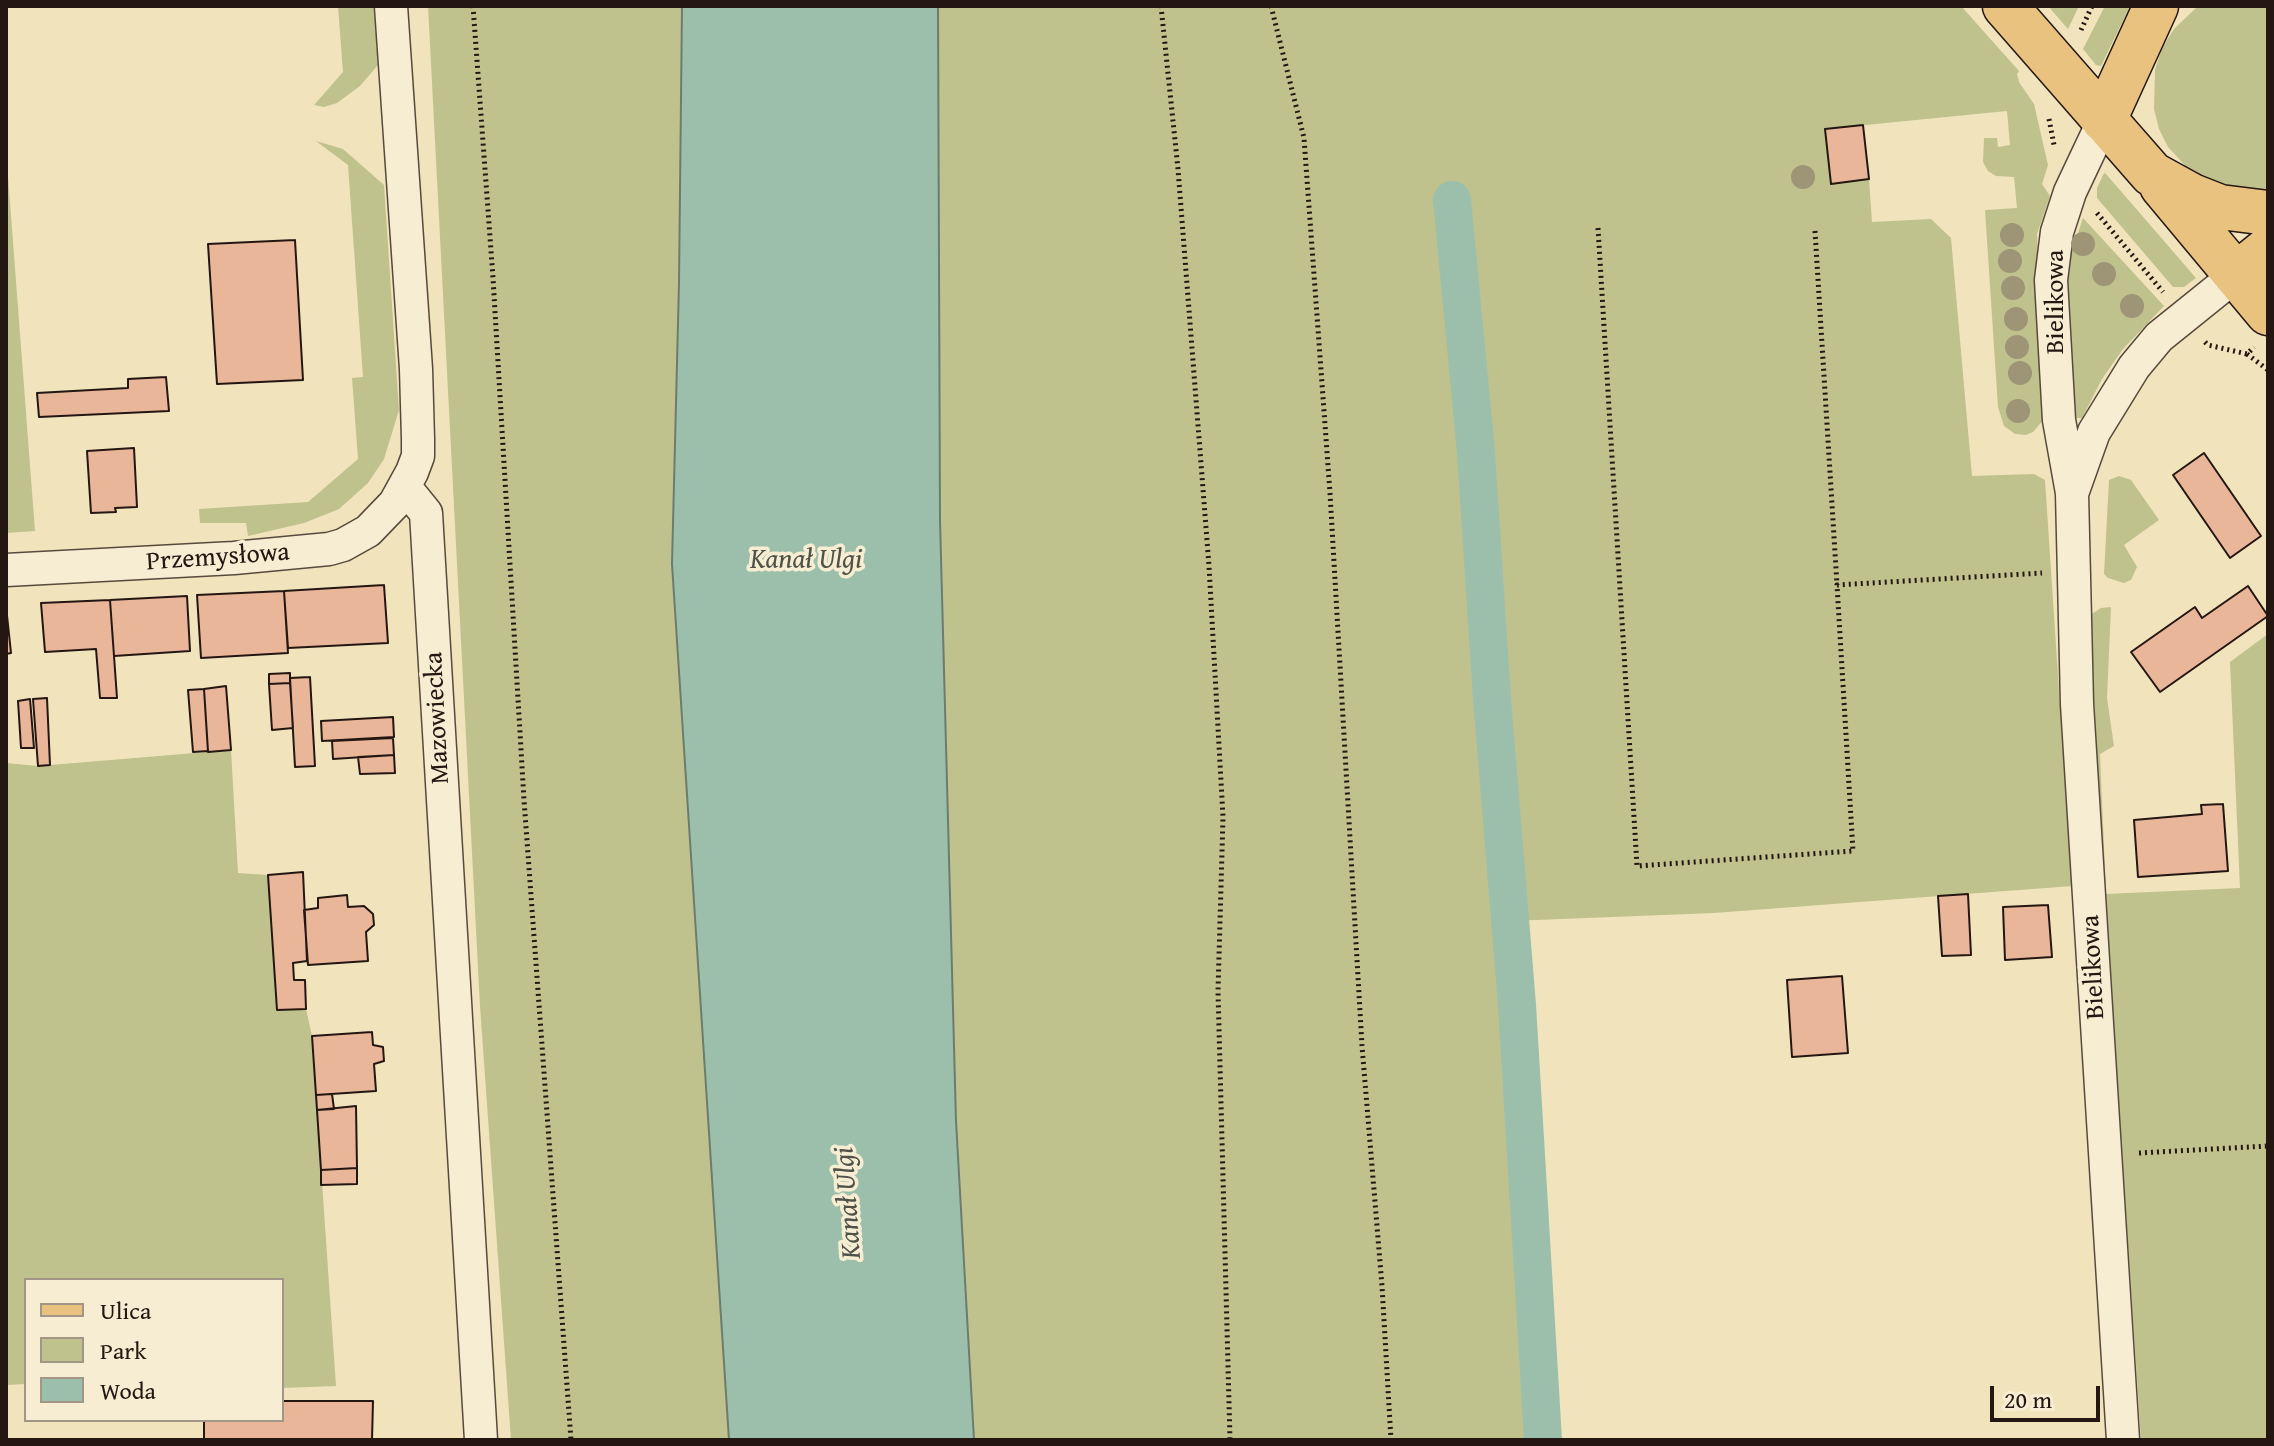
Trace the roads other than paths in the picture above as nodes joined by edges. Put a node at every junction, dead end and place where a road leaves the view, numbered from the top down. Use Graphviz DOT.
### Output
graph roads {
  1 [pos="391,6"];
  2 [pos="2005,6"];
  3 [pos="2157,13"];
  4 [pos="2104,120"];
  5 [pos="2152,174"];
  6 [pos="2268,213"];
  7 [pos="2252,262"];
  8 [pos="2263,328"];
  9 [pos="405,487"];
  10 [pos="2072,493"];
  11 [pos="6,570"];
  12 [pos="481,1440"];
  13 [pos="2123,1440"];
  1 -- 9 [label="street"];
  2 -- 4 [label="main road"];
  3 -- 4 [label="main road"];
  4 -- 5 [label="main road"];
  4 -- 10 [label="street, Bielikowa"];
  5 -- 6 [label="main road"];
  5 -- 7 [label="main road"];
  7 -- 8 [label="main road"];
  7 -- 10 [label="street, Bielikowa"];
  9 -- 11 [label="street, Przemysłowa"];
  9 -- 12 [label="street, Mazowiecka"];
  10 -- 13 [label="street, Bielikowa"];
}
